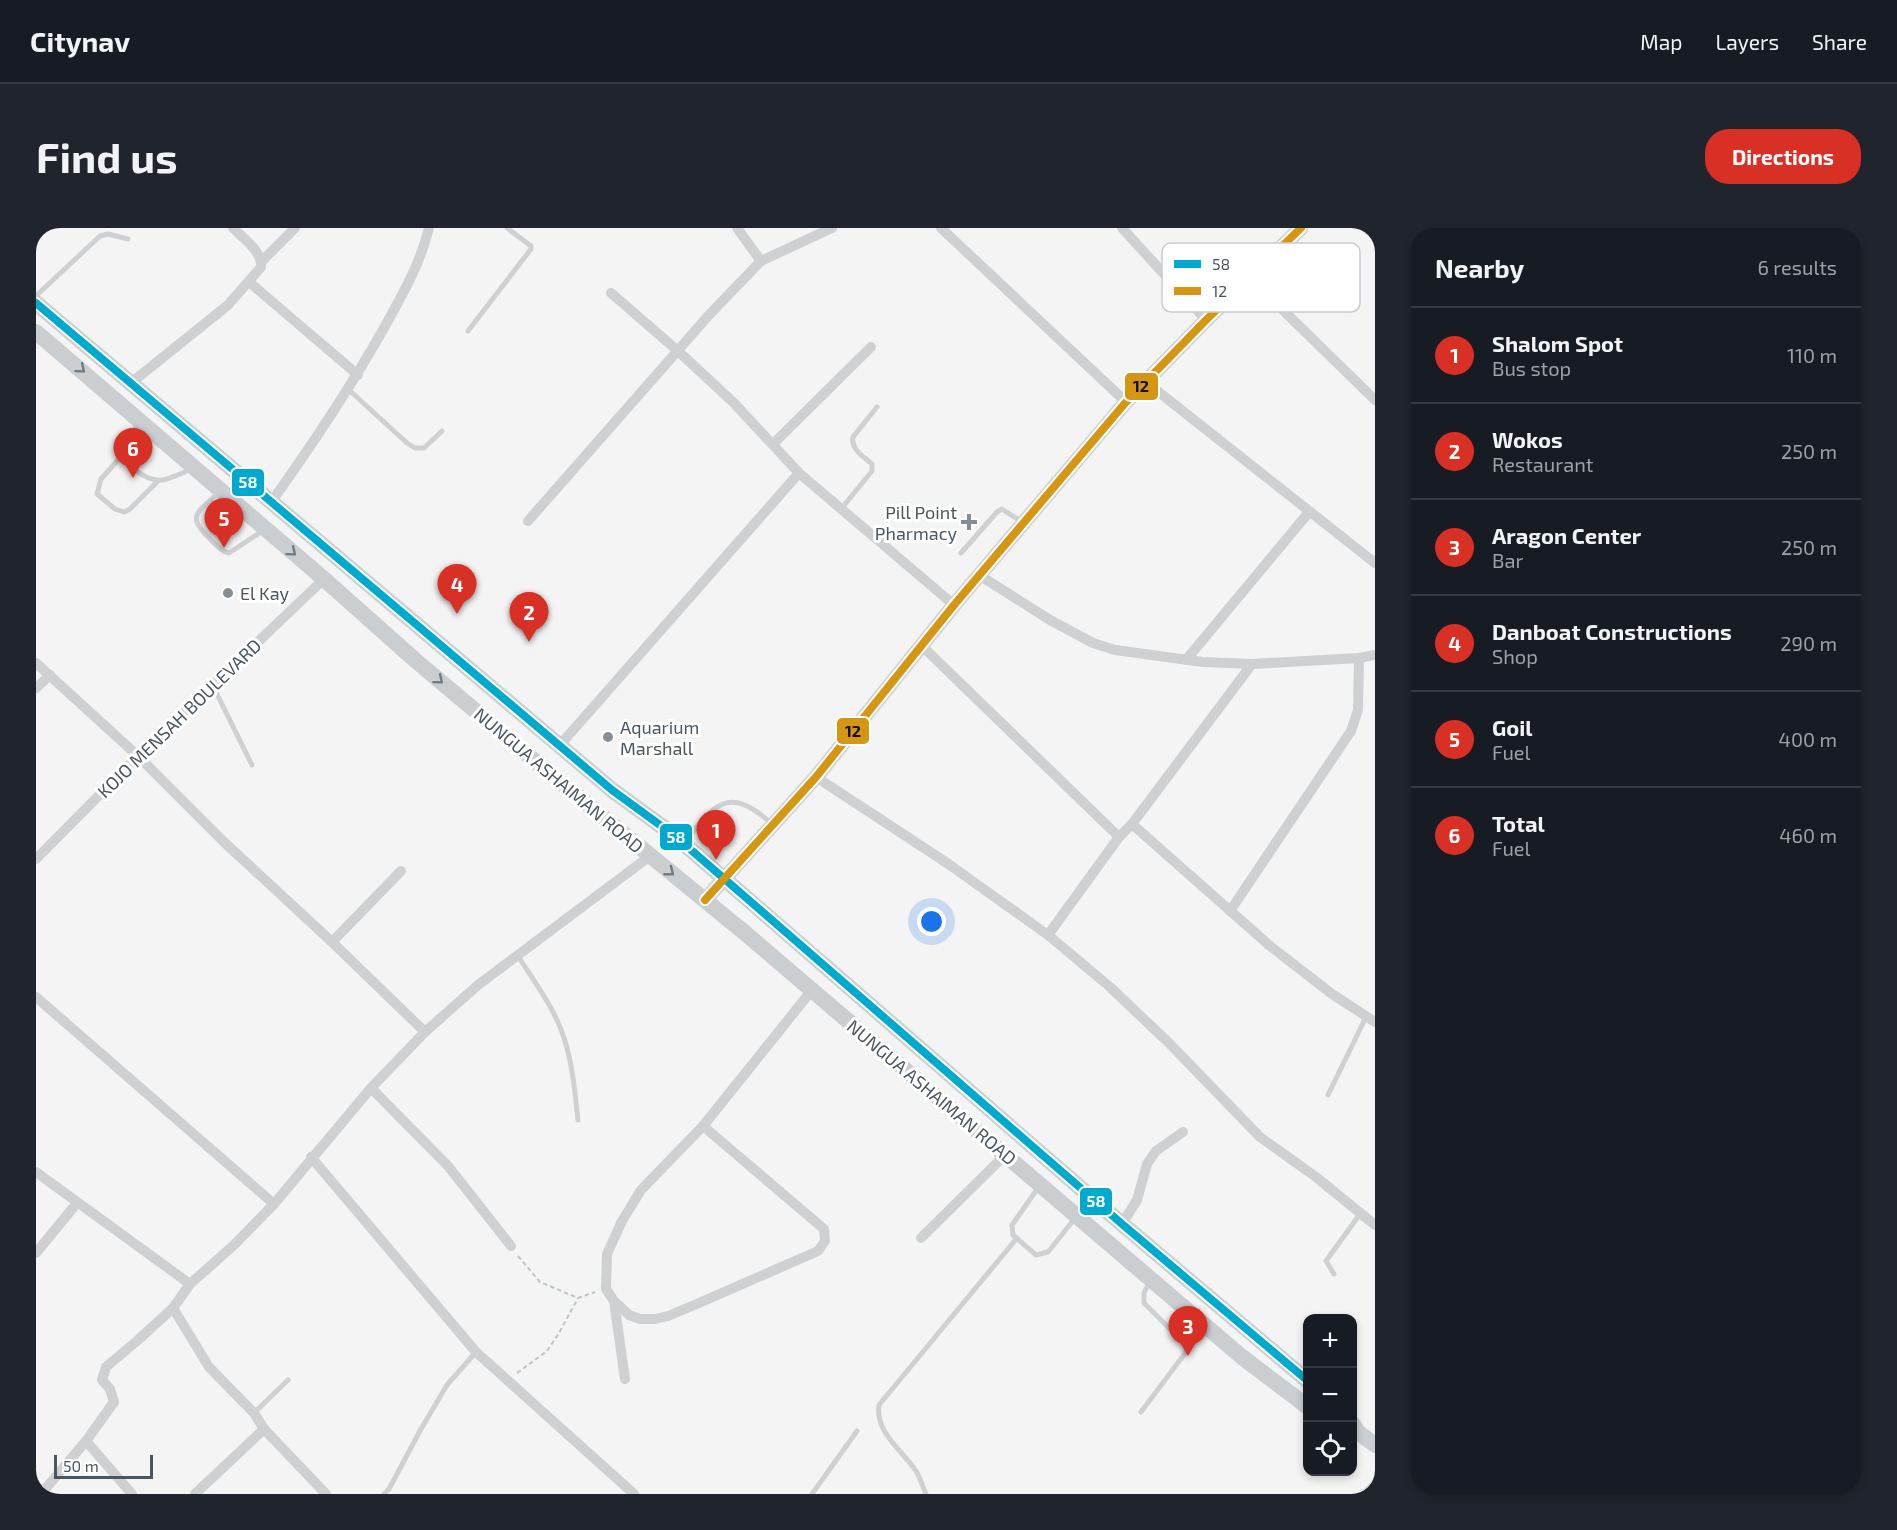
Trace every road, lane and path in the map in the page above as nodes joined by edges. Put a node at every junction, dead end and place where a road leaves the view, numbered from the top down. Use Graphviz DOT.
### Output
graph roads {
  1 [pos="233,228"];
  2 [pos="295,228"];
  3 [pos="429,228"];
  4 [pos="507,228"];
  5 [pos="736,228"];
  6 [pos="832,228"];
  7 [pos="941,228"];
  8 [pos="1122,228"];
  9 [pos="1300,228"];
  10 [pos="1368,228"];
  11 [pos="1375,234"];
  12 [pos="128,239"];
  13 [pos="1285,243"];
  14 [pos="262,261"];
  15 [pos="761,261"];
  16 [pos="1162,272"];
  17 [pos="249,282"];
  18 [pos="612,293"];
  19 [pos="36,296"];
  20 [pos="36,303"];
  21 [pos="1199,312"];
  22 [pos="1214,312"];
  23 [pos="1285,312"];
  24 [pos="1206,320"];
  25 [pos="468,331"];
  26 [pos="36,332"];
  27 [pos="871,347"];
  28 [pos="678,351"];
  29 [pos="357,375"];
  30 [pos="1146,382"];
  31 [pos="131,383"];
  32 [pos="348,390"];
  33 [pos="1375,400"];
  34 [pos="1126,402"];
  35 [pos="877,407"];
  36 [pos="139,420"];
  37 [pos="442,431"];
  38 [pos="773,444"];
  39 [pos="126,451"];
  40 [pos="193,468"];
  41 [pos="799,473"];
  42 [pos="157,482"];
  43 [pos="220,491"];
  44 [pos="272,501"];
  45 [pos="841,509"];
  46 [pos="1309,512"];
  47 [pos="528,520"];
  48 [pos="1023,523"];
  49 [pos="265,530"];
  50 [pos="961,553"];
  51 [pos="1375,563"];
  52 [pos="979,575"];
  53 [pos="324,579"];
  54 [pos="954,605"];
  55 [pos="922,646"];
  56 [pos="1375,655"];
  57 [pos="1359,658"];
  58 [pos="1186,660"];
  59 [pos="36,663"];
  60 [pos="1252,664"];
  61 [pos="50,675"];
  62 [pos="213,686"];
  63 [pos="36,688"];
  64 [pos="560,745"];
  65 [pos="138,756"];
  66 [pos="252,765"];
  67 [pos="816,777"];
  68 [pos="773,824"];
  69 [pos="1132,824"];
  70 [pos="1119,837"];
  71 [pos="684,844"];
  72 [pos="650,856"];
  73 [pos="36,859"];
  74 [pos="401,871"];
  75 [pos="723,878"];
  76 [pos="705,900"];
  77 [pos="1230,911"];
  78 [pos="1048,935"];
  79 [pos="332,942"];
  80 [pos="518,956"];
  81 [pos="812,990"];
  82 [pos="36,997"];
  83 [pos="1371,1020"];
  84 [pos="425,1032"];
  85 [pos="371,1088"];
  86 [pos="1328,1095"];
  87 [pos="578,1120"];
  88 [pos="703,1126"];
  89 [pos="1183,1132"];
  90 [pos="1006,1154"];
  91 [pos="311,1157"];
  92 [pos="36,1172"];
  93 [pos="1041,1184"];
  94 [pos="77,1203"];
  95 [pos="274,1204"];
  96 [pos="1360,1214"];
  97 [pos="1077,1216"];
  98 [pos="1122,1224"];
  99 [pos="1375,1225"];
  100 [pos="921,1238"];
  101 [pos="1017,1238"];
  102 [pos="511,1246"];
  103 [pos="36,1253"];
  104 [pos="1334,1274"];
  105 [pos="1150,1280"];
  106 [pos="190,1284"];
  107 [pos="606,1289"];
  108 [pos="578,1298"];
  109 [pos="614,1301"];
  110 [pos="173,1308"];
  111 [pos="1205,1327"];
  112 [pos="1189,1348"];
  113 [pos="476,1352"];
  114 [pos="1303,1377"];
  115 [pos="625,1379"];
  116 [pos="288,1380"];
  117 [pos="508,1380"];
  118 [pos="1303,1403"];
  119 [pos="1141,1412"];
  120 [pos="254,1413"];
  121 [pos="264,1429"];
  122 [pos="1357,1430"];
  123 [pos="856,1431"];
  124 [pos="86,1442"];
  125 [pos="1375,1445"];
  126 [pos="1375,1485"];
  127 [pos="41,1494"];
  128 [pos="132,1494"];
  129 [pos="195,1494"];
  130 [pos="326,1494"];
  131 [pos="384,1494"];
  132 [pos="634,1494"];
  133 [pos="812,1494"];
  134 [pos="926,1494"];
  135 [pos="1366,1494"];
  1 -- 14 [label="street"];
  2 -- 14 [label="street"];
  3 -- 29 [label="street"];
  4 -- 25 [label="lane"];
  5 -- 15 [label="street"];
  6 -- 15 [label="street"];
  7 -- 34 [label="street"];
  8 -- 16 [label="street"];
  9 -- 13 [label="street"];
  10 -- 11 [label="street"];
  12 -- 19 [label="lane"];
  14 -- 17 [label="street"];
  15 -- 28 [label="street"];
  17 -- 29 [label="street"];
  17 -- 31 [label="street"];
  18 -- 28 [label="street"];
  20 -- 31 [label="main road, NUNGUA ASHAIMAN ROAD"];
  21 -- 24 [label="street"];
  22 -- 24 [label="street"];
  23 -- 33 [label="street"];
  24 -- 30 [label="street"];
  26 -- 36 [label="main road, NUNGUA ASHAIMAN ROAD, one-way"];
  27 -- 38 [label="street"];
  28 -- 38 [label="street"];
  28 -- 47 [label="street"];
  29 -- 32 [label="street"];
  30 -- 34 [label="street"];
  30 -- 46 [label="street"];
  31 -- 44 [label="main road, NUNGUA ASHAIMAN ROAD"];
  32 -- 37 [label="lane"];
  32 -- 44 [label="street"];
  34 -- 48 [label="street"];
  35 -- 45 [label="lane"];
  36 -- 39 [label="lane"];
  36 -- 40 [label="main road, NUNGUA ASHAIMAN ROAD"];
  38 -- 41 [label="street"];
  39 -- 42 [label="lane"];
  39 -- 42 [label="lane"];
  40 -- 42 [label="lane"];
  40 -- 43 [label="main road, NUNGUA ASHAIMAN ROAD"];
  41 -- 45 [label="street"];
  41 -- 64 [label="street"];
  43 -- 49 [label="main road, NUNGUA ASHAIMAN ROAD"];
  43 -- 49 [label="lane"];
  44 -- 64 [label="main road, NUNGUA ASHAIMAN ROAD"];
  45 -- 54 [label="street"];
  46 -- 51 [label="street"];
  46 -- 58 [label="street"];
  48 -- 50 [label="lane"];
  48 -- 52 [label="street"];
  49 -- 53 [label="main road, NUNGUA ASHAIMAN ROAD, one-way"];
  52 -- 54 [label="street"];
  52 -- 58 [label="street"];
  53 -- 62 [label="street, KOJO MENSAH BOULEVARD"];
  53 -- 72 [label="main road, NUNGUA ASHAIMAN ROAD, one-way"];
  54 -- 55 [label="street"];
  55 -- 67 [label="street"];
  55 -- 70 [label="street"];
  56 -- 57 [label="street"];
  57 -- 60 [label="street"];
  57 -- 77 [label="street"];
  58 -- 60 [label="street"];
  59 -- 61 [label="street"];
  60 -- 69 [label="street"];
  61 -- 63 [label="street"];
  61 -- 65 [label="street"];
  62 -- 65 [label="street, KOJO MENSAH BOULEVARD"];
  62 -- 66 [label="lane"];
  64 -- 71 [label="main road, NUNGUA ASHAIMAN ROAD"];
  65 -- 73 [label="street, KOJO MENSAH BOULEVARD"];
  65 -- 79 [label="street"];
  67 -- 68 [label="street"];
  67 -- 78 [label="street"];
  68 -- 71 [label="lane"];
  68 -- 75 [label="street"];
  69 -- 70 [label="street"];
  69 -- 77 [label="street"];
  70 -- 78 [label="street"];
  71 -- 75 [label="main road, NUNGUA ASHAIMAN ROAD"];
  72 -- 76 [label="main road, NUNGUA ASHAIMAN ROAD, one-way"];
  72 -- 80 [label="street"];
  74 -- 79 [label="street"];
  75 -- 76 [label="street"];
  75 -- 98 [label="main road, NUNGUA ASHAIMAN ROAD"];
  76 -- 81 [label="main road, NUNGUA ASHAIMAN ROAD"];
  77 -- 83 [label="street"];
  78 -- 96 [label="street"];
  79 -- 84 [label="street"];
  80 -- 84 [label="street"];
  80 -- 87 [label="lane"];
  81 -- 88 [label="street"];
  81 -- 90 [label="main road, NUNGUA ASHAIMAN ROAD"];
  82 -- 95 [label="street"];
  83 -- 86 [label="lane"];
  84 -- 85 [label="street"];
  85 -- 91 [label="street"];
  85 -- 102 [label="street"];
  88 -- 107 [label="street"];
  88 -- 109 [label="street"];
  89 -- 98 [label="street"];
  90 -- 93 [label="main road, NUNGUA ASHAIMAN ROAD"];
  90 -- 100 [label="street"];
  91 -- 95 [label="street"];
  91 -- 113 [label="street"];
  92 -- 94 [label="street"];
  93 -- 97 [label="main road, NUNGUA ASHAIMAN ROAD"];
  93 -- 101 [label="lane"];
  94 -- 103 [label="street"];
  94 -- 106 [label="street"];
  95 -- 106 [label="street"];
  96 -- 99 [label="street"];
  96 -- 104 [label="lane"];
  97 -- 101 [label="lane"];
  97 -- 105 [label="main road, NUNGUA ASHAIMAN ROAD"];
  98 -- 114 [label="main road, NUNGUA ASHAIMAN ROAD"];
  101 -- 134 [label="lane"];
  102 -- 108 [label="path"];
  105 -- 111 [label="main road, NUNGUA ASHAIMAN ROAD"];
  105 -- 112 [label="lane"];
  106 -- 110 [label="street"];
  107 -- 108 [label="path"];
  107 -- 109 [label="street"];
  108 -- 117 [label="path"];
  109 -- 115 [label="street"];
  110 -- 120 [label="street"];
  110 -- 124 [label="street"];
  111 -- 112 [label="lane"];
  111 -- 118 [label="main road, NUNGUA ASHAIMAN ROAD"];
  112 -- 119 [label="lane"];
  113 -- 117 [label="street"];
  113 -- 131 [label="lane"];
  116 -- 120 [label="lane"];
  117 -- 132 [label="street"];
  120 -- 121 [label="street"];
  121 -- 129 [label="street"];
  121 -- 130 [label="street"];
  122 -- 125 [label="main road"];
  123 -- 133 [label="lane"];
  124 -- 127 [label="street"];
  124 -- 128 [label="street"];
  126 -- 135 [label="street"];
}
